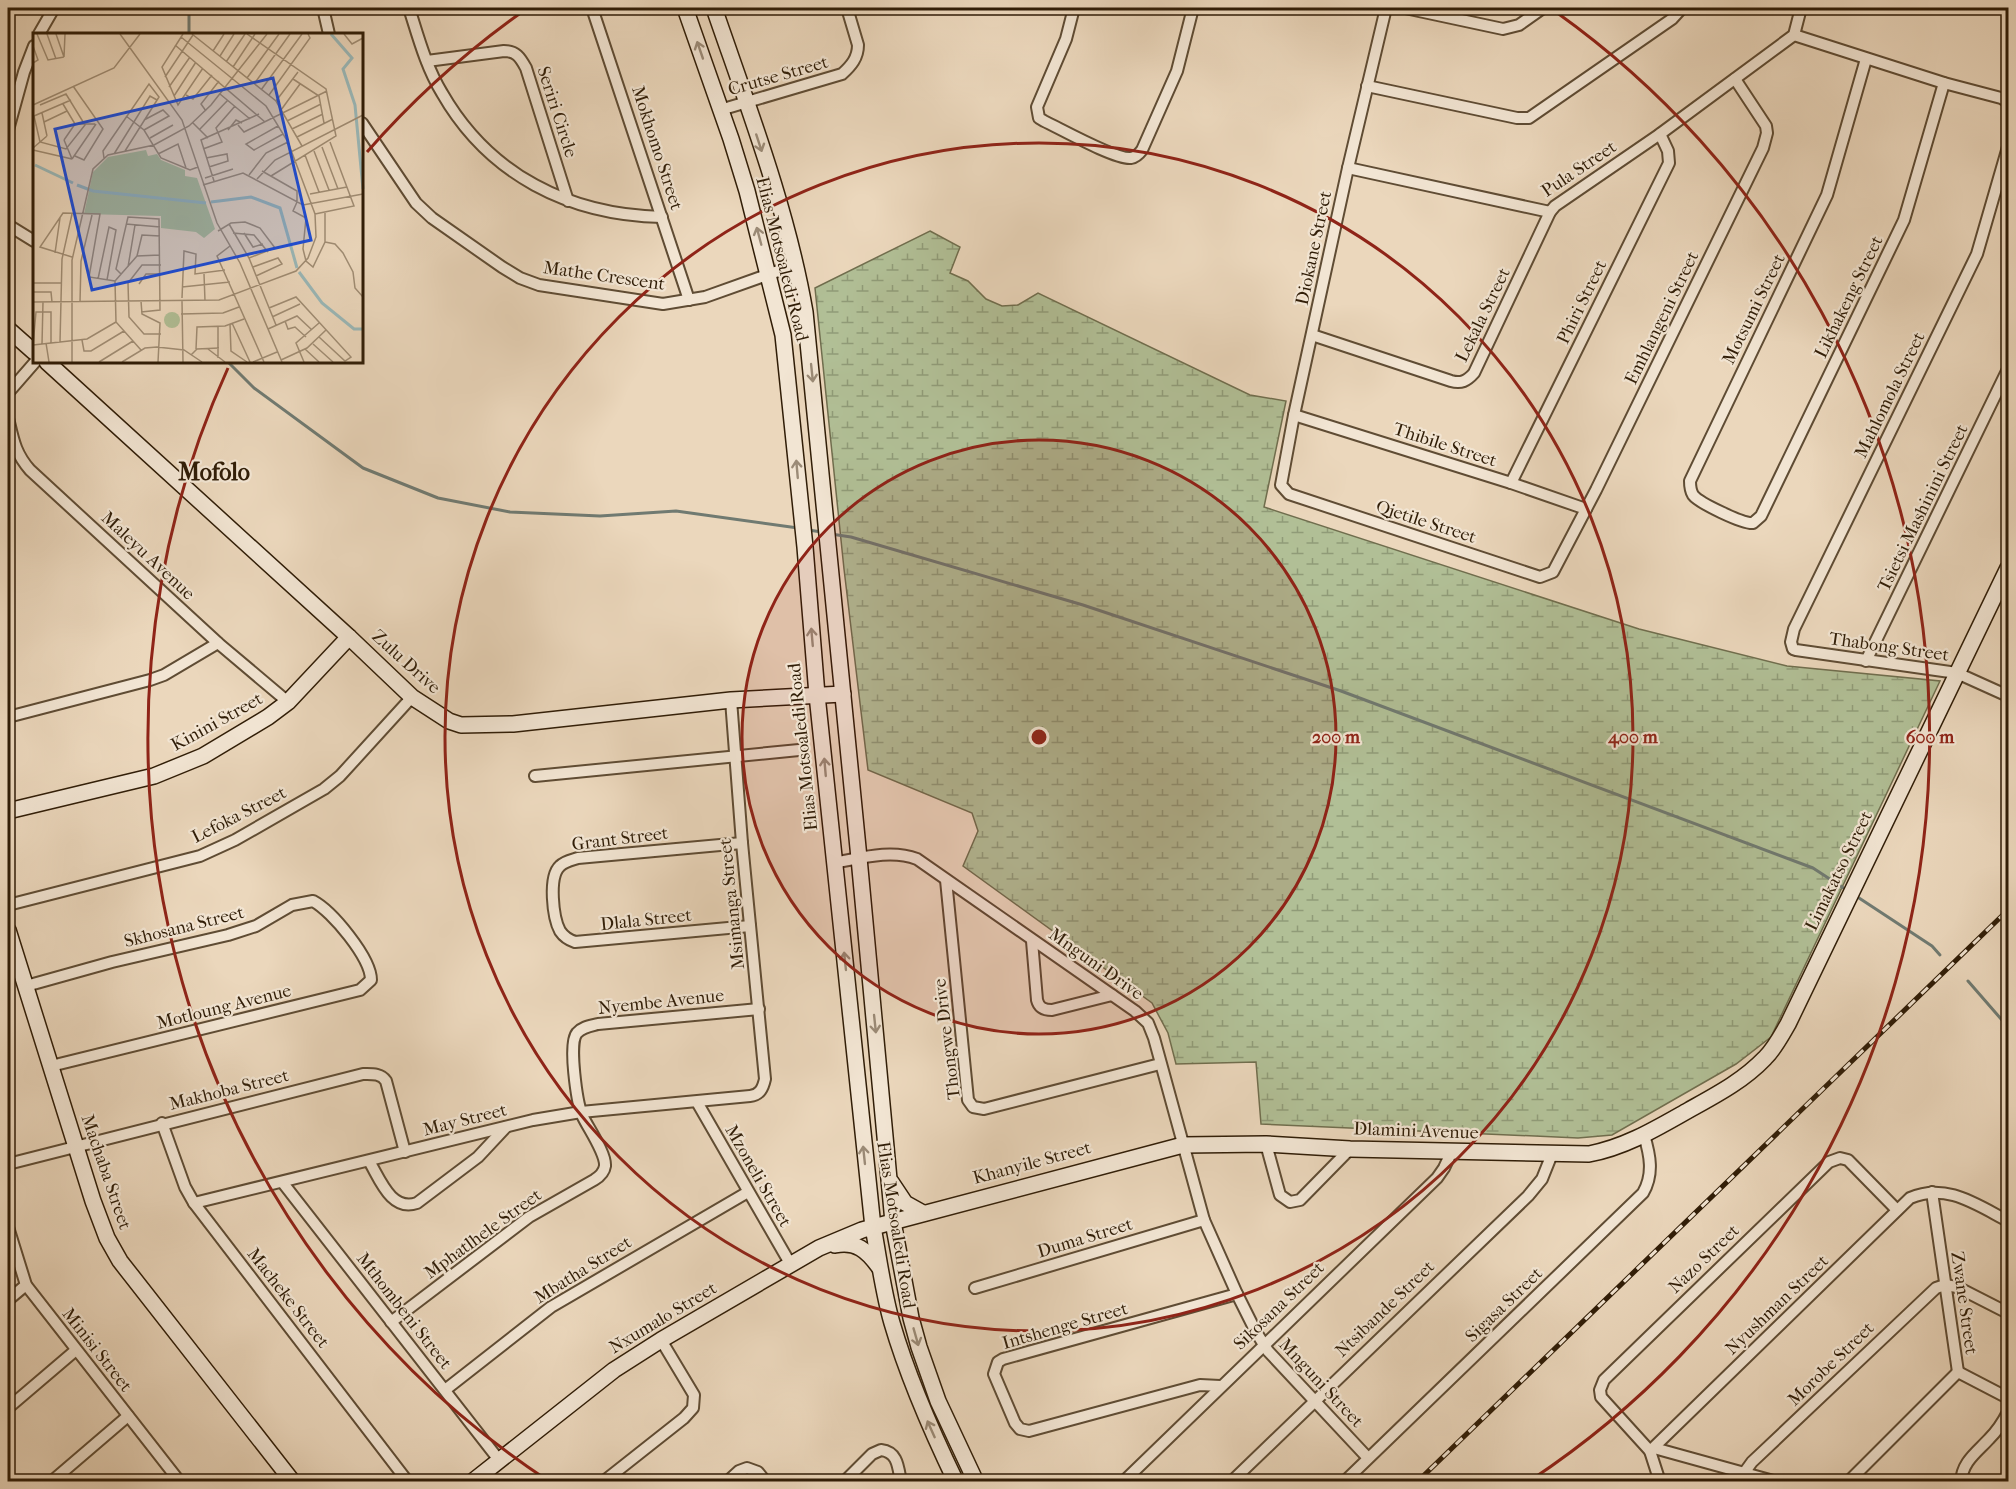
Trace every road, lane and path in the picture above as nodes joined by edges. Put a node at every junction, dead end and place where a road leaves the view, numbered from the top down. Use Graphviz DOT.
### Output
graph roads {
  1 [pos="54,8"];
  2 [pos="409,8"];
  3 [pos="592,8"];
  4 [pos="685,8"];
  5 [pos="714,8"];
  6 [pos="847,8"];
  7 [pos="1074,8"];
  8 [pos="1193,8"];
  9 [pos="1386,8"];
  10 [pos="1405,8"];
  11 [pos="1543,8"];
  12 [pos="1682,8"];
  13 [pos="1801,8"];
  14 [pos="323,10"];
  15 [pos="40,33"];
  16 [pos="329,33"];
  17 [pos="1794,35"];
  18 [pos="33,49"];
  19 [pos="1866,59"];
  20 [pos="427,61"];
  21 [pos="1735,79"];
  22 [pos="1944,83"];
  23 [pos="1367,86"];
  24 [pos="2008,101"];
  25 [pos="746,102"];
  26 [pos="720,110"];
  27 [pos="363,125"];
  28 [pos="8,130"];
  29 [pos="1660,134"];
  30 [pos="2008,147"];
  31 [pos="1348,168"];
  32 [pos="568,201"];
  33 [pos="1550,212"];
  34 [pos="662,217"];
  35 [pos="8,225"];
  36 [pos="33,240"];
  37 [pos="795,265"];
  38 [pos="769,275"];
  39 [pos="689,300"];
  40 [pos="8,329"];
  41 [pos="1312,335"];
  42 [pos="33,351"];
  43 [pos="34,363"];
  44 [pos="48,363"];
  45 [pos="2008,369"];
  46 [pos="8,393"];
  47 [pos="1294,415"];
  48 [pos="8,418"];
  49 [pos="1511,483"];
  50 [pos="1289,494"];
  51 [pos="1586,509"];
  52 [pos="1761,516"];
  53 [pos="2008,568"];
  54 [pos="1553,573"];
  55 [pos="349,637"];
  56 [pos="218,643"];
  57 [pos="1796,650"];
  58 [pos="1866,661"];
  59 [pos="1957,673"];
  60 [pos="843,694"];
  61 [pos="817,695"];
  62 [pos="2008,696"];
  63 [pos="412,697"];
  64 [pos="731,700"];
  65 [pos="288,702"];
  66 [pos="8,717"];
  67 [pos="799,750"];
  68 [pos="734,758"];
  69 [pos="535,776"];
  70 [pos="8,811"];
  71 [pos="742,843"];
  72 [pos="860,858"];
  73 [pos="834,863"];
  74 [pos="946,880"];
  75 [pos="8,905"];
  76 [pos="556,921"];
  77 [pos="750,926"];
  78 [pos="8,930"];
  79 [pos="1032,941"];
  80 [pos="361,952"];
  81 [pos="26,986"];
  82 [pos="1112,995"];
  83 [pos="759,1009"];
  84 [pos="1160,1064"];
  85 [pos="51,1066"];
  86 [pos="750,1096"];
  87 [pos="697,1102"];
  88 [pos="581,1112"];
  89 [pos="162,1123"];
  90 [pos="507,1126"];
  91 [pos="1644,1135"];
  92 [pos="1266,1144"];
  93 [pos="1183,1145"];
  94 [pos="75,1146"];
  95 [pos="1350,1149"];
  96 [pos="1452,1151"];
  97 [pos="405,1152"];
  98 [pos="1552,1154"];
  99 [pos="369,1161"];
  100 [pos="8,1164"];
  101 [pos="889,1179"];
  102 [pos="283,1183"];
  103 [pos="748,1192"];
  104 [pos="1932,1192"];
  105 [pos="194,1203"];
  106 [pos="1897,1210"];
  107 [pos="922,1213"];
  108 [pos="1204,1220"];
  109 [pos="2008,1221"];
  110 [pos="892,1222"];
  111 [pos="8,1227"];
  112 [pos="873,1227"];
  113 [pos="819,1248"];
  114 [pos="791,1265"];
  115 [pos="880,1269"];
  116 [pos="1945,1284"];
  117 [pos="26,1285"];
  118 [pos="975,1288"];
  119 [pos="1237,1294"];
  120 [pos="8,1300"];
  121 [pos="2008,1312"];
  122 [pos="391,1322"];
  123 [pos="661,1340"];
  124 [pos="1263,1345"];
  125 [pos="76,1350"];
  126 [pos="1958,1372"];
  127 [pos="1220,1386"];
  128 [pos="445,1390"];
  129 [pos="2008,1398"];
  130 [pos="1314,1400"];
  131 [pos="8,1408"];
  132 [pos="2008,1412"];
  133 [pos="128,1416"];
  134 [pos="1652,1450"];
  135 [pos="1368,1458"];
  136 [pos="499,1460"];
  137 [pos="1744,1477"];
  138 [pos="180,1481"];
  139 [pos="51,1482"];
  140 [pos="293,1482"];
  141 [pos="408,1482"];
  142 [pos="472,1482"];
  143 [pos="603,1482"];
  144 [pos="727,1482"];
  145 [pos="766,1482"];
  146 [pos="844,1482"];
  147 [pos="901,1482"];
  148 [pos="956,1482"];
  149 [pos="976,1482"];
  150 [pos="1123,1482"];
  151 [pos="1231,1482"];
  152 [pos="1344,1482"];
  153 [pos="1660,1482"];
  154 [pos="1777,1482"];
  155 [pos="1848,1482"];
  156 [pos="1961,1482"];
  1 -- 15 [label="street"];
  2 -- 20 [label="street"];
  3 -- 34 [label="street, Mokhomo Street"];
  26 -- 4 [label="main road, Elias Motsoaledi Road, one-way"];
  5 -- 25 [label="main road, Elias Motsoaledi Road"];
  6 -- 25 [label="street, Crutse Street"];
  7 -- 8 [label="street"];
  9 -- 23 [label="street, Diokane Street"];
  10 -- 11 [label="street"];
  12 -- 23 [label="street"];
  13 -- 17 [label="street"];
  14 -- 16 [label="street"];
  17 -- 19 [label="street"];
  17 -- 21 [label="street, Pula Street"];
  18 -- 28 [label="street"];
  19 -- 22 [label="street"];
  19 -- 52 [label="street, Motsumi Street"];
  20 -- 32 [label="street"];
  20 -- 32 [label="street, Seriri Circle"];
  21 -- 29 [label="street, Pula Street"];
  21 -- 51 [label="street, Emhlangeni Street"];
  22 -- 24 [label="street"];
  22 -- 52 [label="street, Likhakeng Street"];
  23 -- 31 [label="street, Diokane Street"];
  25 -- 26 [label="street, Crutse Street"];
  25 -- 37 [label="main road, Elias Motsoaledi Road, one-way"];
  38 -- 26 [label="main road, Elias Motsoaledi Road, one-way"];
  27 -- 39 [label="street, Mathe Crescent"];
  29 -- 33 [label="street, Pula Street"];
  29 -- 49 [label="street, Phiri Street"];
  30 -- 57 [label="street, Mahlomola Street"];
  31 -- 33 [label="street, Pula Street"];
  31 -- 41 [label="street, Diokane Street"];
  32 -- 34 [label="street"];
  33 -- 41 [label="street, Lekala Street"];
  34 -- 39 [label="street, Mokhomo Street"];
  35 -- 36 [label="street"];
  37 -- 38 [label="street, Mathe Crescent"];
  37 -- 60 [label="main road, Elias Motsoaledi Road, one-way"];
  38 -- 39 [label="street, Mathe Crescent"];
  61 -- 38 [label="main road, Elias Motsoaledi Road, one-way"];
  40 -- 42 [label="main road"];
  41 -- 47 [label="street, Diokane Street"];
  43 -- 46 [label="street"];
  44 -- 55 [label="main road, Zulu Drive"];
  45 -- 58 [label="street, Tsietsi Mashinini Street"];
  47 -- 49 [label="street, Thibile Street"];
  47 -- 50 [label="street, Diokane Street"];
  48 -- 56 [label="street, Maleyu Avenue"];
  49 -- 51 [label="street, Thibile Street"];
  50 -- 54 [label="street, Qjetile Street"];
  51 -- 54 [label="street, Emhlangeni Street"];
  53 -- 59 [label="main road, Limakatso Street"];
  55 -- 63 [label="main road, Zulu Drive"];
  55 -- 65 [label="main road, Kinini Street"];
  56 -- 65 [label="street, Maleyu Avenue"];
  56 -- 66 [label="street"];
  57 -- 58 [label="street, Thabong Street"];
  58 -- 59 [label="street, Thabong Street"];
  59 -- 62 [label="street, Thabong Street"];
  59 -- 91 [label="main road, Limakatso Street"];
  60 -- 61 [label="main road, Zulu Drive"];
  60 -- 72 [label="main road, Elias Motsoaledi Road"];
  61 -- 64 [label="main road, Zulu Drive"];
  73 -- 61 [label="main road, Elias Motsoaledi Road, one-way"];
  63 -- 64 [label="main road, Zulu Drive"];
  63 -- 75 [label="street, Lefoka Street"];
  64 -- 68 [label="street, Msimanga Street"];
  65 -- 70 [label="main road, Kinini Street"];
  67 -- 68 [label="street"];
  68 -- 69 [label="street"];
  68 -- 71 [label="street, Msimanga Street"];
  71 -- 76 [label="street, Grant Street"];
  71 -- 77 [label="street, Msimanga Street"];
  72 -- 73 [label="street, Mnguni Drive"];
  72 -- 74 [label="street, Mnguni Drive"];
  72 -- 101 [label="main road, Elias Motsoaledi Road, one-way"];
  112 -- 73 [label="main road, Elias Motsoaledi Road, one-way"];
  74 -- 79 [label="street, Mnguni Drive"];
  74 -- 84 [label="street, Thongwe Drive"];
  76 -- 77 [label="street, Dlala Street"];
  77 -- 83 [label="street, Msimanga Street"];
  78 -- 81 [label="main road, Machaba Street"];
  79 -- 82 [label="street, Mnguni Drive"];
  79 -- 82 [label="street"];
  80 -- 81 [label="street, Skhosana Street"];
  80 -- 85 [label="street, Motloung Avenue"];
  81 -- 85 [label="main road, Machaba Street"];
  82 -- 84 [label="street, Mnguni Drive"];
  83 -- 86 [label="street, Msimanga Street"];
  83 -- 88 [label="street, Nyembe Avenue"];
  84 -- 93 [label="street, Mnguni Drive"];
  85 -- 94 [label="main road, Machaba Street"];
  86 -- 87 [label="street, May Street"];
  87 -- 88 [label="street, May Street"];
  87 -- 103 [label="street, Mzoneli Street"];
  88 -- 90 [label="street, May Street"];
  88 -- 122 [label="street, Mphatlhele Street"];
  89 -- 94 [label="street, Makhoba Street"];
  89 -- 97 [label="street, Makhoba Street"];
  89 -- 105 [label="street, Macheke Street"];
  90 -- 97 [label="street, May Street"];
  90 -- 99 [label="street"];
  91 -- 98 [label="main road, Dlamini Avenue"];
  91 -- 135 [label="street, Sigasa Street"];
  92 -- 93 [label="main road, Dlamini Avenue"];
  92 -- 95 [label="main road, Dlamini Avenue"];
  92 -- 95 [label="street"];
  93 -- 107 [label="main road, Khanyile Street"];
  93 -- 108 [label="street, Mnguni Drive"];
  94 -- 100 [label="street, Makhoba Street"];
  94 -- 140 [label="main road, Machaba Street"];
  95 -- 96 [label="main road, Dlamini Avenue"];
  96 -- 98 [label="main road, Dlamini Avenue"];
  96 -- 124 [label="street, Sikosana Street"];
  97 -- 99 [label="street, May Street"];
  98 -- 130 [label="street, Ntsibande Street"];
  99 -- 102 [label="street, May Street"];
  101 -- 107 [label="main road"];
  101 -- 110 [label="main road, Elias Motsoaledi Road"];
  102 -- 105 [label="street, May Street"];
  102 -- 122 [label="street, Mthombeni Street"];
  103 -- 114 [label="street, Mzoneli Street"];
  103 -- 128 [label="street, Mbatha Street"];
  104 -- 106 [label="street, Nyushman Street"];
  104 -- 109 [label="street"];
  104 -- 116 [label="street, Zwane Street"];
  105 -- 141 [label="street, Macheke Street"];
  106 -- 134 [label="street, Nyushman Street"];
  106 -- 134 [label="street, Nazo Street"];
  107 -- 110 [label="main road, Khanyile Street"];
  108 -- 118 [label="street, Duma Street"];
  108 -- 119 [label="street, Mnguni Drive"];
  110 -- 112 [label="main road, Nxumalo Street"];
  110 -- 149 [label="main road, Elias Motsoaledi Road, one-way"];
  111 -- 117 [label="street, Minisi Street"];
  112 -- 113 [label="main road, Nxumalo Street"];
  112 -- 115 [label="main road, Elias Motsoaledi Road"];
  113 -- 114 [label="main road, Nxumalo Street"];
  113 -- 115 [label="main road"];
  114 -- 123 [label="main road, Nxumalo Street"];
  148 -- 115 [label="main road, Elias Motsoaledi Road, one-way"];
  116 -- 121 [label="street"];
  116 -- 126 [label="street, Zwane Street"];
  116 -- 137 [label="street, Morobe Street"];
  117 -- 120 [label="street"];
  117 -- 125 [label="street, Minisi Street"];
  119 -- 124 [label="street, Mnguni Street"];
  119 -- 127 [label="street, Intshenge Street"];
  122 -- 128 [label="street, Mthombeni Street"];
  123 -- 136 [label="main road, Nxumalo Street"];
  123 -- 143 [label="street"];
  124 -- 127 [label="street, Sikosana Street"];
  124 -- 130 [label="street, Mnguni Street"];
  125 -- 131 [label="street"];
  125 -- 133 [label="street, Minisi Street"];
  126 -- 129 [label="street"];
  126 -- 155 [label="street, Zwane Street"];
  127 -- 150 [label="street, Sikosana Street"];
  128 -- 136 [label="street, Mthombeni Street"];
  130 -- 135 [label="street, Mnguni Street"];
  130 -- 151 [label="street, Ntsibande Street"];
  132 -- 156 [label="street"];
  133 -- 138 [label="street, Minisi Street"];
  133 -- 139 [label="street"];
  134 -- 137 [label="street"];
  134 -- 153 [label="street"];
  135 -- 152 [label="street, Sigasa Street"];
  136 -- 142 [label="main road, Nxumalo Street"];
  137 -- 154 [label="street"];
  144 -- 145 [label="street"];
  146 -- 147 [label="street"];
}
